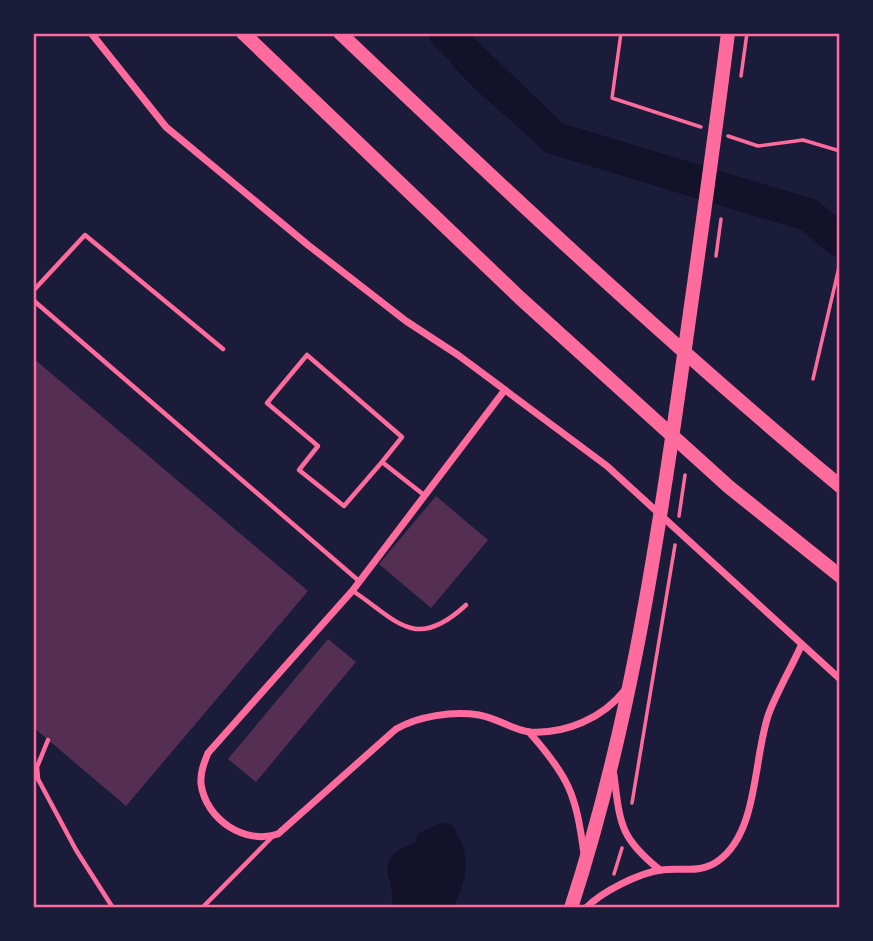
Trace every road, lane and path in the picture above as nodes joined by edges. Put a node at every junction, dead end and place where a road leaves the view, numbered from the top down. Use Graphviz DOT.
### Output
graph roads {
  1 [pos="92,33"];
  2 [pos="243,33"];
  3 [pos="340,33"];
  4 [pos="728,33"];
  5 [pos="747,33"];
  6 [pos="740,82"];
  7 [pos="840,263"];
  8 [pos="33,291"];
  9 [pos="33,300"];
  10 [pos="223,349"];
  11 [pos="813,379"];
  12 [pos="504,391"];
  13 [pos="382,462"];
  14 [pos="840,486"];
  15 [pos="425,495"];
  16 [pos="675,545"];
  17 [pos="840,576"];
  18 [pos="359,581"];
  19 [pos="353,590"];
  20 [pos="466,605"];
  21 [pos="801,646"];
  22 [pos="840,679"];
  23 [pos="632,682"];
  24 [pos="529,732"];
  25 [pos="48,740"];
  26 [pos="612,763"];
  27 [pos="631,806"];
  28 [pos="273,836"];
  29 [pos="626,837"];
  30 [pos="584,861"];
  31 [pos="660,870"];
  32 [pos="610,888"];
  33 [pos="205,907"];
  34 [pos="113,908"];
  35 [pos="571,908"];
  36 [pos="586,908"];
  1 -- 12 [label="street"];
  2 -- 17 [label="highway"];
  3 -- 14 [label="highway"];
  4 -- 23 [label="highway"];
  5 -- 6 [label="path"];
  7 -- 11 [label="path"];
  8 -- 10 [label="lane"];
  9 -- 18 [label="lane"];
  12 -- 15 [label="street"];
  12 -- 21 [label="street"];
  13 -- 13 [label="lane"];
  13 -- 15 [label="lane"];
  15 -- 18 [label="street"];
  16 -- 27 [label="path"];
  18 -- 19 [label="street"];
  19 -- 20 [label="lane"];
  19 -- 28 [label="street"];
  21 -- 22 [label="street"];
  21 -- 31 [label="street"];
  23 -- 24 [label="street"];
  23 -- 26 [label="highway"];
  24 -- 28 [label="street"];
  24 -- 30 [label="street"];
  25 -- 34 [label="lane"];
  26 -- 29 [label="street"];
  26 -- 30 [label="highway"];
  28 -- 33 [label="lane"];
  29 -- 31 [label="street"];
  29 -- 32 [label="path"];
  30 -- 35 [label="highway"];
  31 -- 32 [label="street"];
  32 -- 36 [label="street"];
}
